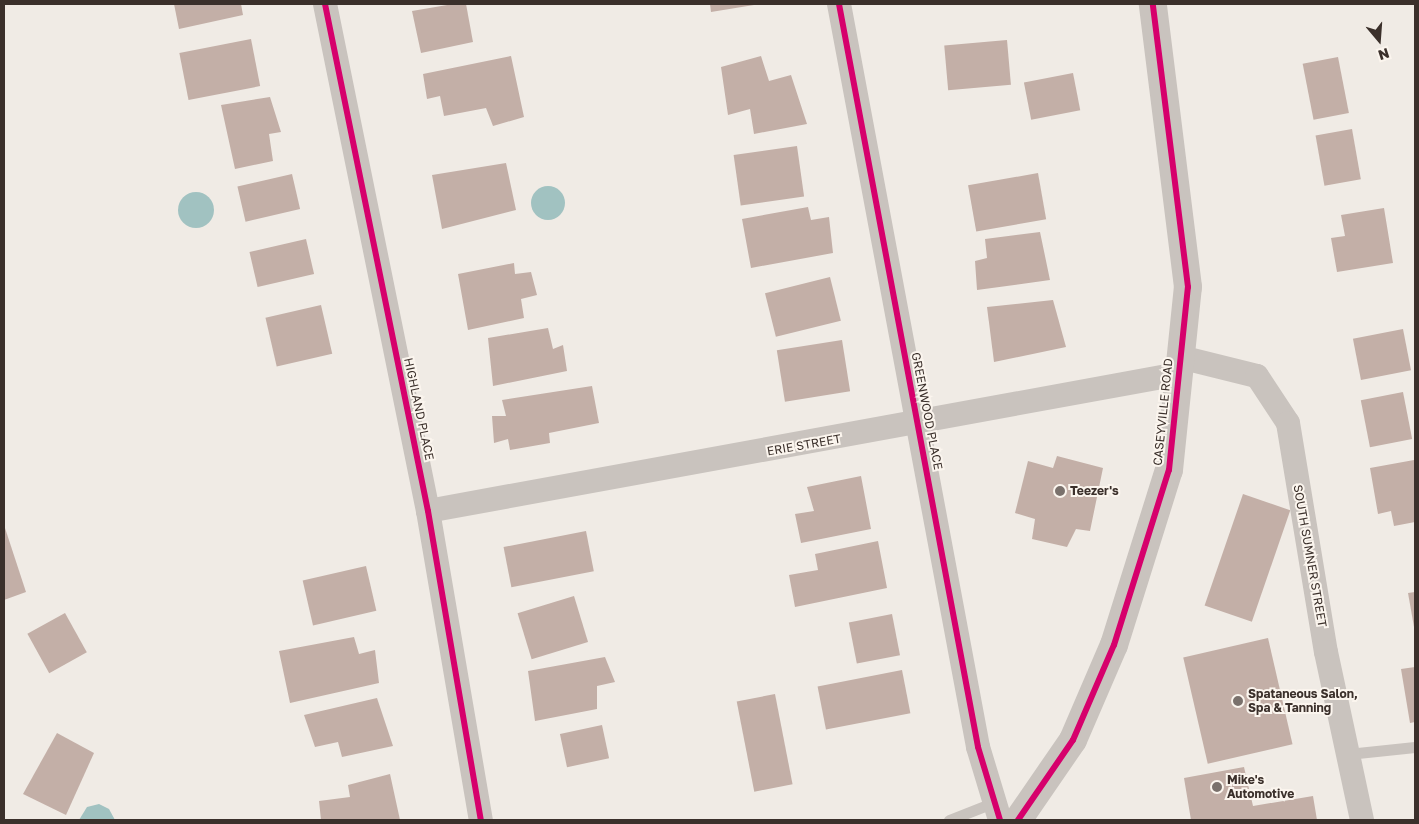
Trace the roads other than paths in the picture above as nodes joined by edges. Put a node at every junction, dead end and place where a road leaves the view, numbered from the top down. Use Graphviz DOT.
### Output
graph roads {
  1 [pos="325,4"];
  2 [pos="839,4"];
  3 [pos="1153,4"];
  4 [pos="1179,366"];
  5 [pos="918,425"];
  6 [pos="428,511"];
  7 [pos="1415,747"];
  8 [pos="1348,754"];
  9 [pos="997,811"];
  10 [pos="481,820"];
  11 [pos="949,820"];
  12 [pos="1018,820"];
  13 [pos="1362,820"];
  1 -- 6 [label="street, HIGHLAND PLACE"];
  2 -- 5 [label="street, GREENWOOD PLACE"];
  3 -- 4 [label="street, CASEYVILLE ROAD"];
  4 -- 5 [label="street, ERIE STREET"];
  4 -- 8 [label="street, SOUTH SUMNER STREET"];
  4 -- 12 [label="street, CASEYVILLE ROAD"];
  5 -- 6 [label="street, ERIE STREET"];
  5 -- 9 [label="street, GREENWOOD PLACE"];
  6 -- 10 [label="street, HIGHLAND PLACE"];
  7 -- 8 [label="lane"];
  8 -- 13 [label="street, SOUTH SUMNER STREET"];
  9 -- 11 [label="lane"];
}
